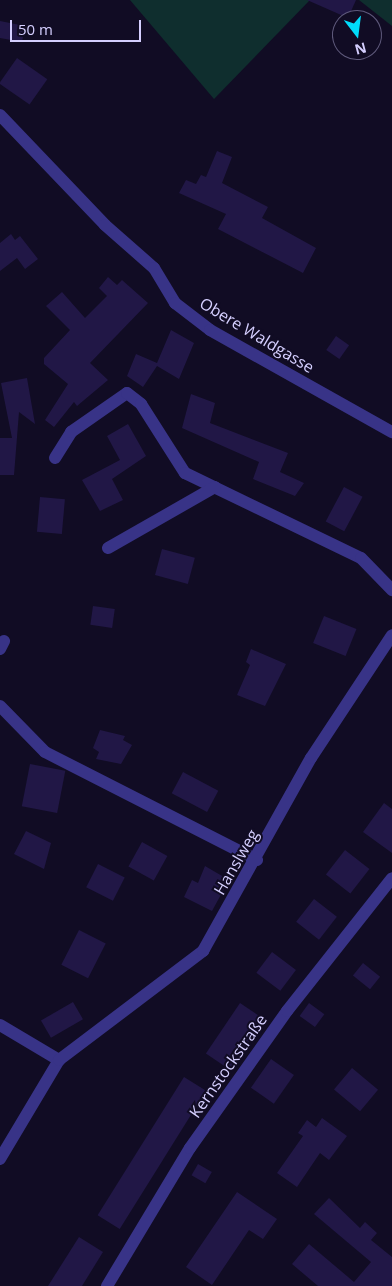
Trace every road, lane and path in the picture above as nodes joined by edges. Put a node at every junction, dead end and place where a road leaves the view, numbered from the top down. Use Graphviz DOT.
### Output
graph roads {
  1 [pos="0,115"];
  2 [pos="392,432"];
  3 [pos="54,458"];
  4 [pos="215,487"];
  5 [pos="108,548"];
  6 [pos="392,590"];
  7 [pos="392,635"];
  8 [pos="0,706"];
  9 [pos="256,860"];
  10 [pos="392,878"];
  11 [pos="0,1025"];
  12 [pos="59,1060"];
  13 [pos="0,1159"];
  14 [pos="108,1286"];
  1 -- 2 [label="street, Obere Waldgasse"];
  3 -- 4 [label="street"];
  4 -- 5 [label="street"];
  4 -- 6 [label="street"];
  7 -- 9 [label="street, Hanslweg"];
  8 -- 9 [label="street"];
  9 -- 12 [label="street, Hanslweg"];
  10 -- 14 [label="street, Kernstockstraße"];
  11 -- 12 [label="street"];
  12 -- 13 [label="street, Hanslweg"];
}
